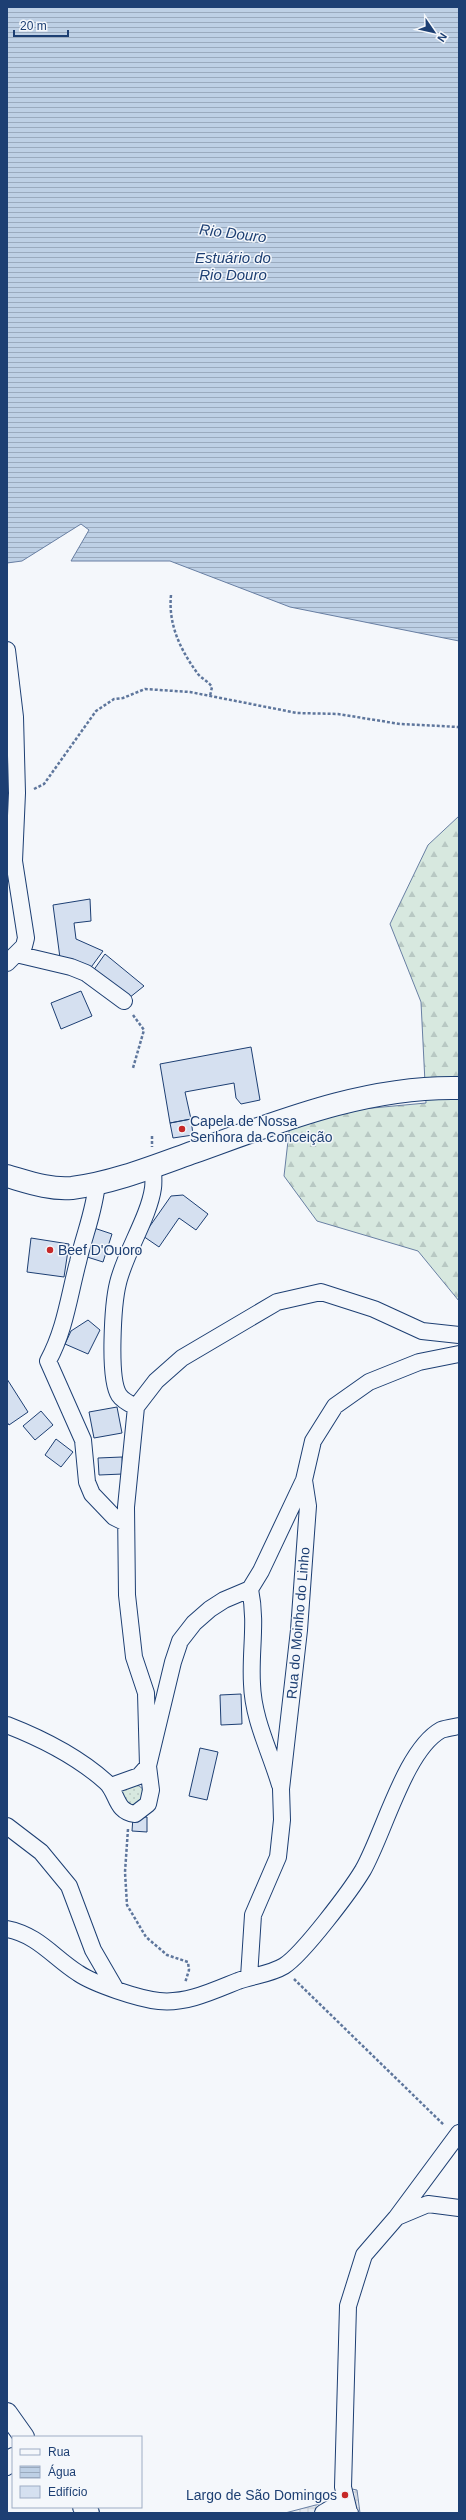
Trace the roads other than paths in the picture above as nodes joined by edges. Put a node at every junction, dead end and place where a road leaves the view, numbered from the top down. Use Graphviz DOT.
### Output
graph roads {
  1 [pos="7,650"];
  2 [pos="11,959"];
  3 [pos="124,1001"];
  4 [pos="459,1088"];
  5 [pos="153,1167"];
  6 [pos="7,1176"];
  7 [pos="97,1182"];
  8 [pos="459,1335"];
  9 [pos="459,1354"];
  10 [pos="136,1407"];
  11 [pos="304,1480"];
  12 [pos="126,1523"];
  13 [pos="250,1589"];
  14 [pos="7,1725"];
  15 [pos="459,1726"];
  16 [pos="148,1766"];
  17 [pos="111,1786"];
  18 [pos="281,1789"];
  19 [pos="7,1826"];
  20 [pos="7,1929"];
  21 [pos="249,1977"];
  22 [pos="115,1988"];
  23 [pos="458,2135"];
  24 [pos="459,2208"];
  25 [pos="396,2218"];
  26 [pos="7,2413"];
  27 [pos="23,2436"];
  28 [pos="12,2458"];
  29 [pos="7,2467"];
  30 [pos="343,2487"];
  31 [pos="328,2510"];
  32 [pos="349,2512"];
  1 -- 2 [label="street"];
  2 -- 3 [label="street"];
  4 -- 5 [label="main road"];
  5 -- 7 [label="main road"];
  5 -- 10 [label="street"];
  6 -- 7 [label="main road"];
  7 -- 12 [label="street"];
  8 -- 10 [label="street"];
  9 -- 11 [label="street, Rua do Moinho do Linho"];
  10 -- 12 [label="street"];
  11 -- 13 [label="street"];
  11 -- 18 [label="street, Rua do Moinho do Linho"];
  12 -- 16 [label="street"];
  13 -- 16 [label="street"];
  13 -- 18 [label="street"];
  14 -- 17 [label="street"];
  15 -- 21 [label="street"];
  16 -- 17 [label="street"];
  16 -- 17 [label="street"];
  18 -- 21 [label="street, Rua do Moinho do Linho"];
  19 -- 22 [label="street"];
  20 -- 22 [label="street"];
  21 -- 22 [label="street"];
  23 -- 25 [label="street"];
  24 -- 25 [label="street"];
  25 -- 30 [label="street"];
  26 -- 27 [label="street"];
  28 -- 29 [label="street"];
  30 -- 31 [label="street"];
  30 -- 32 [label="street"];
  31 -- 32 [label="street"];
}
